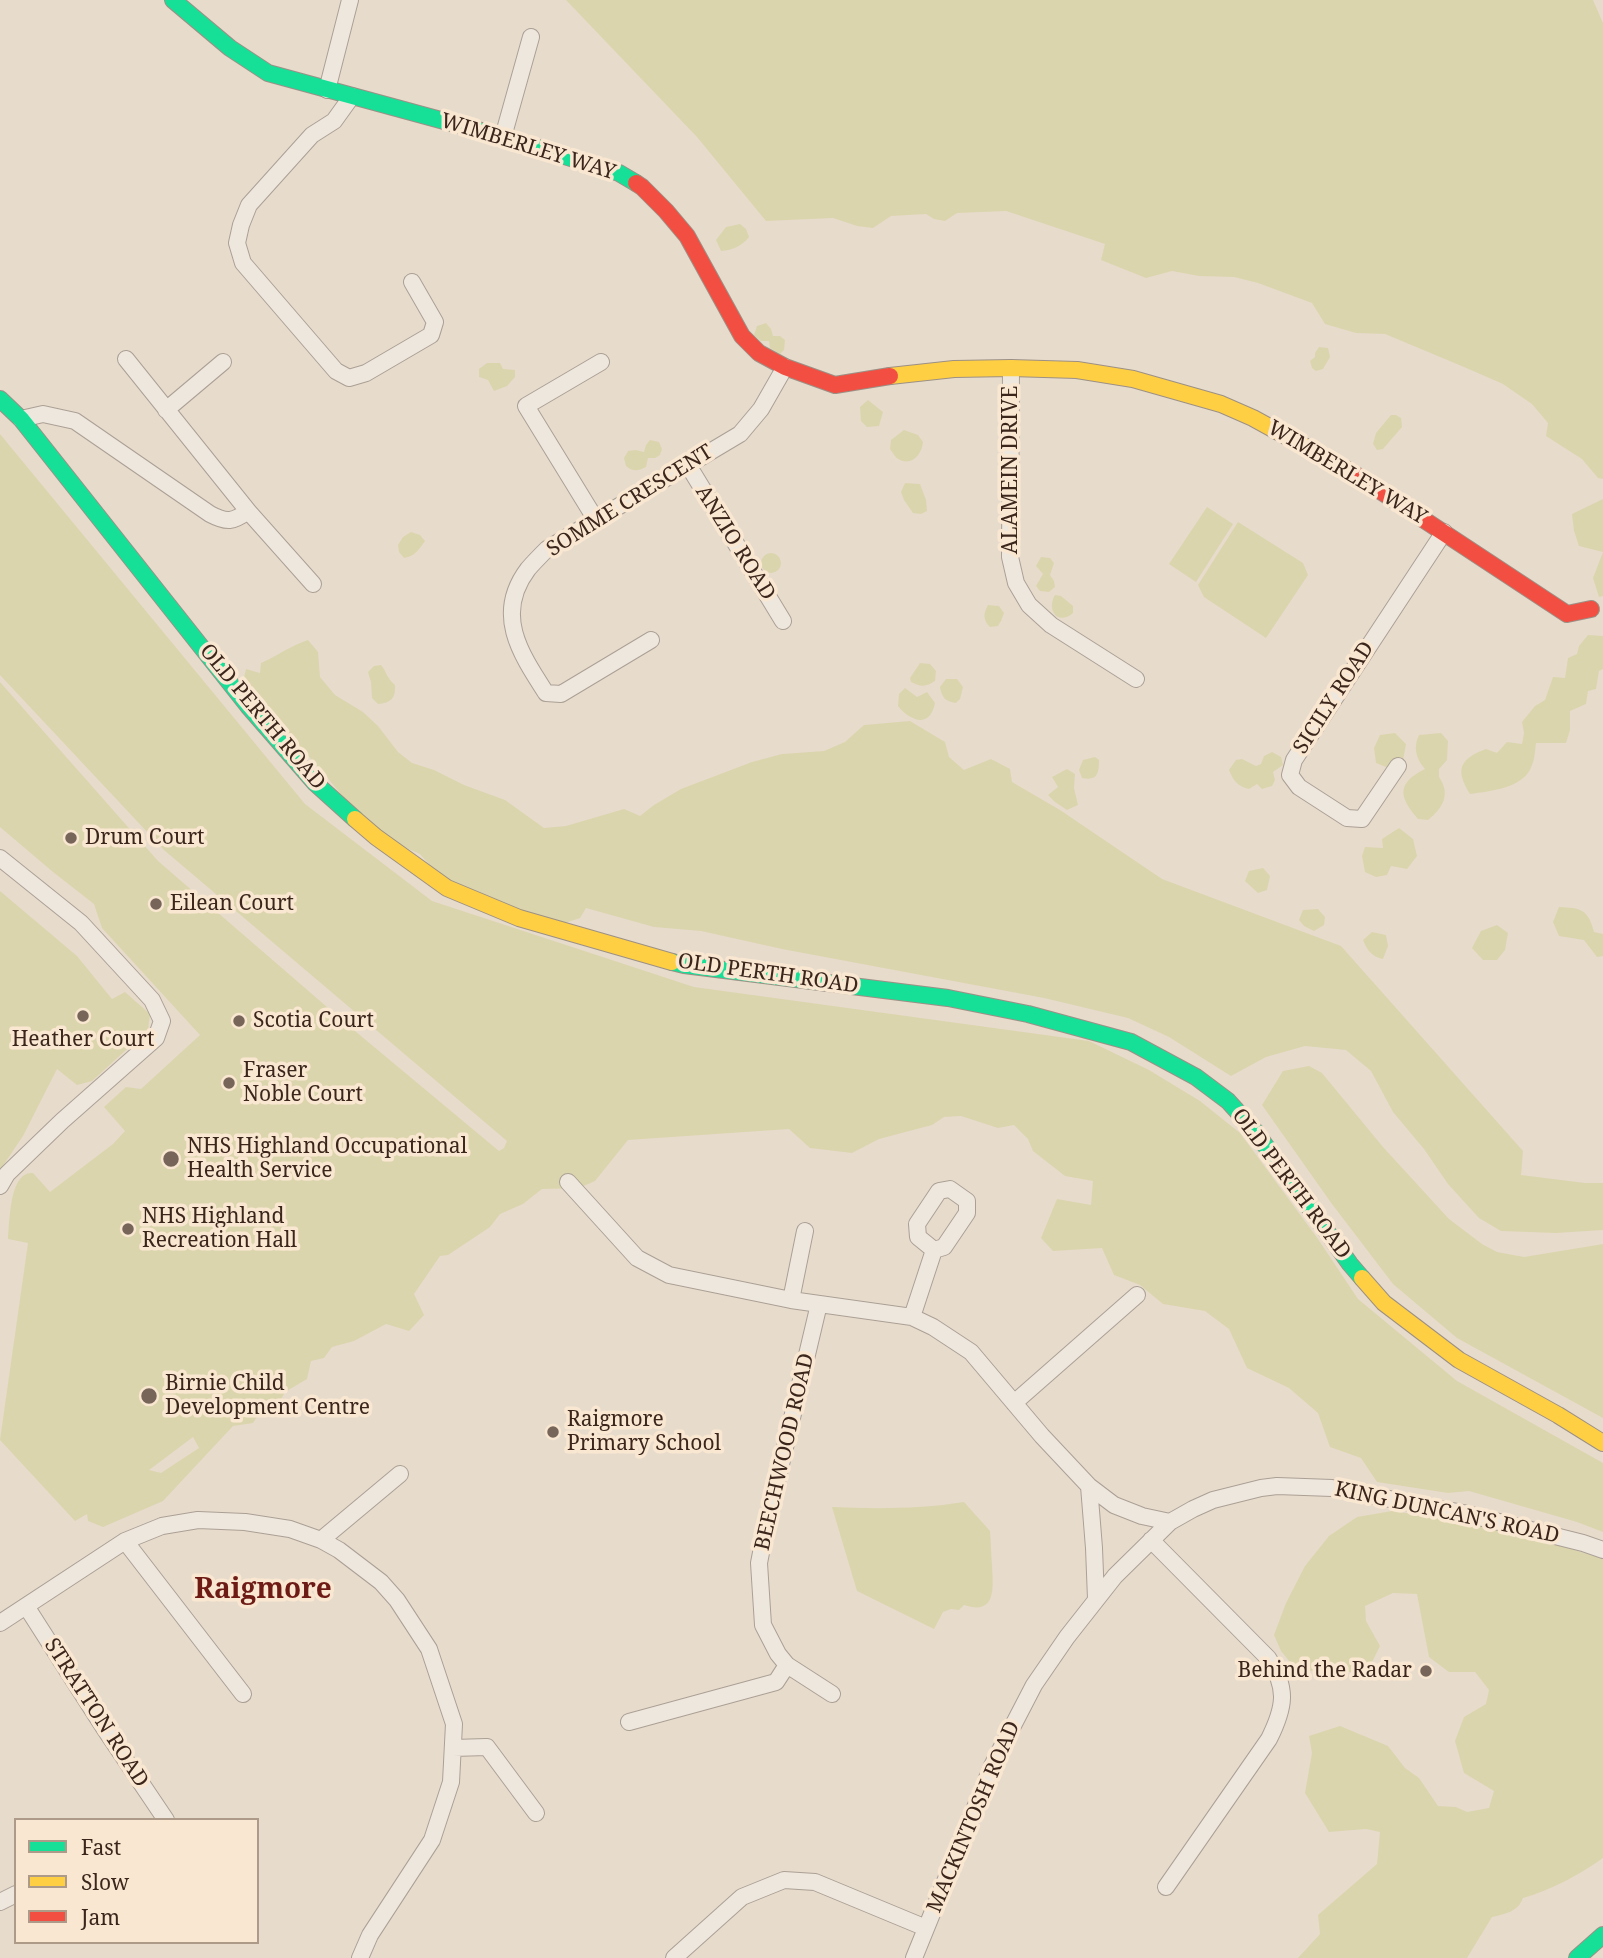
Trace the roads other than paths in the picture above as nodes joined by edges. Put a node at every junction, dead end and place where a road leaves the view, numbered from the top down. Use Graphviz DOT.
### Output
graph roads {
  1 [pos="173,0"];
  2 [pos="350,0"];
  3 [pos="531,37"];
  4 [pos="327,90"];
  5 [pos="352,96"];
  6 [pos="503,137"];
  7 [pos="412,282"];
  8 [pos="126,359"];
  9 [pos="223,362"];
  10 [pos="601,362"];
  11 [pos="785,367"];
  12 [pos="1011,368"];
  13 [pos="0,399"];
  14 [pos="166,410"];
  15 [pos="21,419"];
  16 [pos="688,465"];
  17 [pos="248,511"];
  18 [pos="596,520"];
  19 [pos="1444,532"];
  20 [pos="313,584"];
  21 [pos="1591,608"];
  22 [pos="783,621"];
  23 [pos="651,640"];
  24 [pos="1136,679"];
  25 [pos="1398,766"];
  26 [pos="0,858"];
  27 [pos="568,1182"];
  28 [pos="0,1186"];
  29 [pos="805,1231"];
  30 [pos="934,1250"];
  31 [pos="1137,1295"];
  32 [pos="791,1300"];
  33 [pos="819,1304"];
  34 [pos="912,1317"];
  35 [pos="1014,1403"];
  36 [pos="1603,1443"];
  37 [pos="400,1474"];
  38 [pos="1089,1486"];
  39 [pos="1170,1522"];
  40 [pos="1152,1539"];
  41 [pos="321,1540"];
  42 [pos="125,1541"];
  43 [pos="1603,1550"];
  44 [pos="1096,1599"];
  45 [pos="26,1606"];
  46 [pos="0,1623"];
  47 [pos="787,1665"];
  48 [pos="243,1694"];
  49 [pos="832,1694"];
  50 [pos="629,1722"];
  51 [pos="453,1748"];
  52 [pos="536,1813"];
  53 [pos="165,1818"];
  54 [pos="1166,1887"];
  55 [pos="926,1928"];
  56 [pos="1603,1935"];
  57 [pos="360,1958"];
  58 [pos="674,1958"];
  59 [pos="914,1958"];
  60 [pos="1577,1958"];
  1 -- 4 [label="main road, WIMBERLEY WAY"];
  2 -- 4 [label="street"];
  3 -- 6 [label="street"];
  4 -- 5 [label="main road, WIMBERLEY WAY"];
  5 -- 6 [label="main road, WIMBERLEY WAY"];
  5 -- 7 [label="street"];
  6 -- 11 [label="main road, WIMBERLEY WAY"];
  8 -- 14 [label="street"];
  9 -- 14 [label="street"];
  10 -- 18 [label="street"];
  11 -- 12 [label="main road, WIMBERLEY WAY"];
  11 -- 16 [label="street, SOMME CRESCENT"];
  12 -- 19 [label="main road, WIMBERLEY WAY"];
  12 -- 24 [label="street, ALAMEIN DRIVE"];
  13 -- 15 [label="main road, OLD PERTH ROAD"];
  14 -- 17 [label="street"];
  15 -- 17 [label="street"];
  15 -- 36 [label="main road, OLD PERTH ROAD"];
  16 -- 18 [label="street, SOMME CRESCENT"];
  16 -- 22 [label="street, ANZIO ROAD"];
  17 -- 20 [label="street"];
  18 -- 23 [label="street, SOMME CRESCENT"];
  19 -- 21 [label="main road, WIMBERLEY WAY"];
  19 -- 25 [label="street, SICILY ROAD"];
  26 -- 28 [label="street"];
  27 -- 32 [label="street"];
  29 -- 32 [label="street"];
  30 -- 34 [label="street"];
  31 -- 35 [label="street"];
  32 -- 33 [label="street"];
  33 -- 34 [label="street"];
  33 -- 47 [label="street, BEECHWOOD ROAD"];
  34 -- 35 [label="street"];
  35 -- 38 [label="street"];
  37 -- 41 [label="street"];
  38 -- 39 [label="street"];
  38 -- 44 [label="street"];
  39 -- 40 [label="street, KING DUNCAN'S ROAD"];
  39 -- 43 [label="street, KING DUNCAN'S ROAD"];
  40 -- 44 [label="street, MACKINTOSH ROAD"];
  40 -- 54 [label="street"];
  41 -- 42 [label="street"];
  41 -- 51 [label="street"];
  42 -- 45 [label="street"];
  42 -- 48 [label="street"];
  44 -- 55 [label="street, MACKINTOSH ROAD"];
  45 -- 46 [label="street"];
  45 -- 53 [label="street, STRATTON ROAD"];
  47 -- 49 [label="street, BEECHWOOD ROAD"];
  47 -- 50 [label="street"];
  51 -- 52 [label="street"];
  51 -- 57 [label="street"];
  55 -- 58 [label="street"];
  55 -- 59 [label="street, MACKINTOSH ROAD"];
  56 -- 60 [label="main road"];
}
